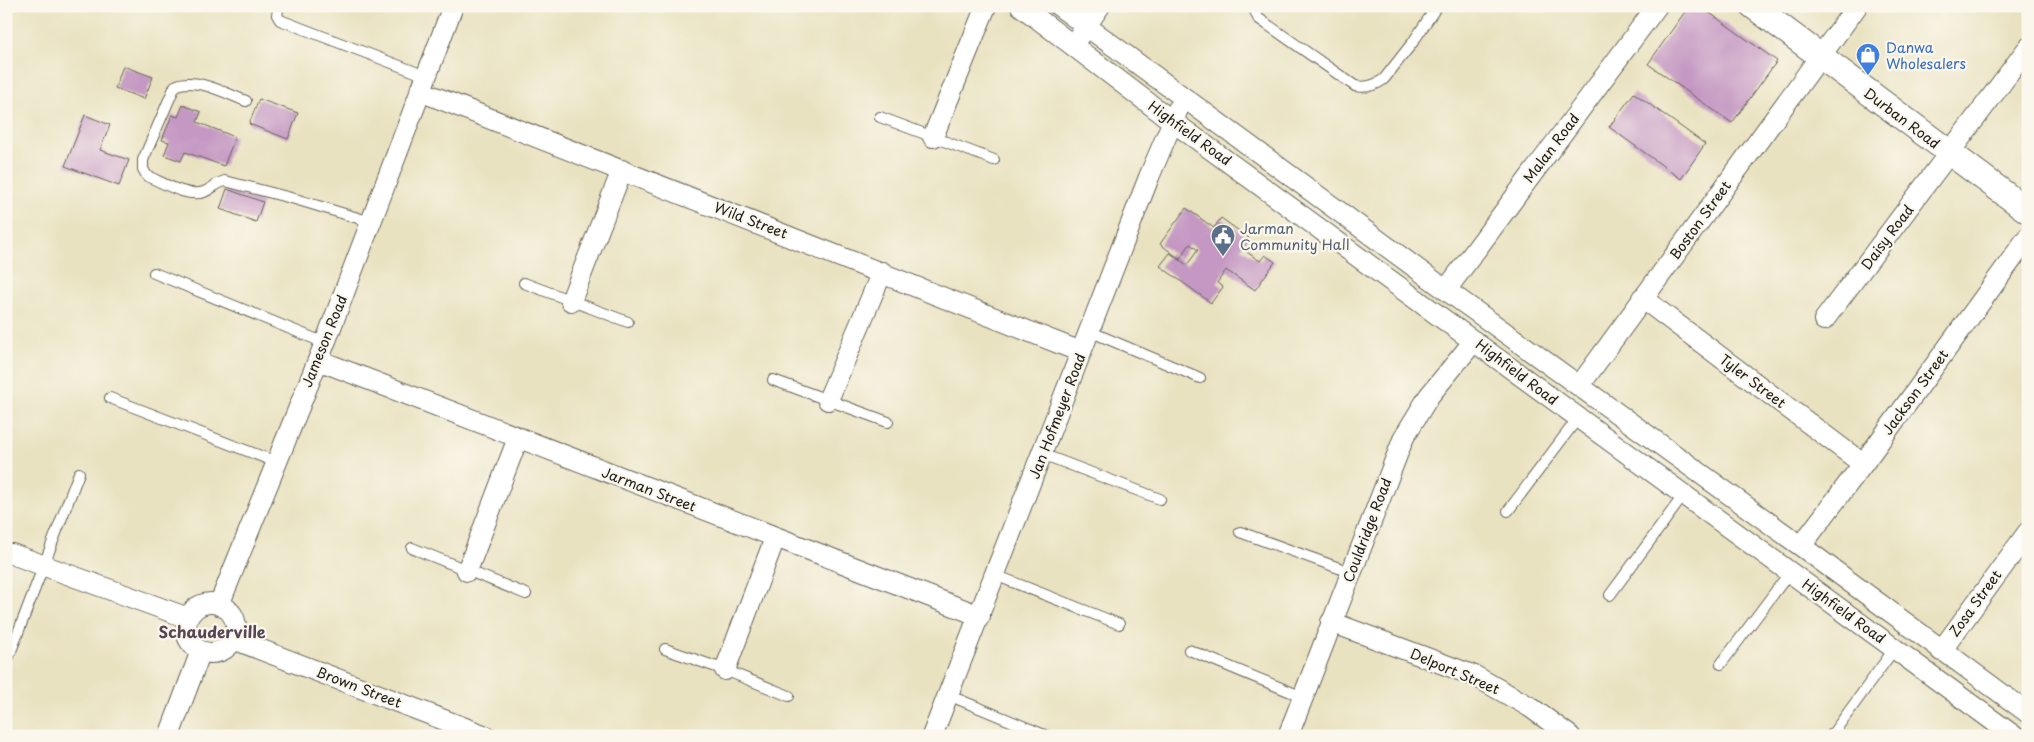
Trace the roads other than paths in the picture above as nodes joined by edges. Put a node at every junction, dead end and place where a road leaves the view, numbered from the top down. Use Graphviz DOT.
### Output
graph roads {
  1 [pos="280,6"];
  2 [pos="453,6"];
  3 [pos="986,6"];
  4 [pos="1021,6"];
  5 [pos="1059,6"];
  6 [pos="1100,6"];
  7 [pos="1253,6"];
  8 [pos="1438,6"];
  9 [pos="1657,6"];
  10 [pos="1753,6"];
  11 [pos="1857,6"];
  12 [pos="1086,26"];
  13 [pos="1072,45"];
  14 [pos="2028,48"];
  15 [pos="1821,56"];
  16 [pos="423,84"];
  17 [pos="1184,97"];
  18 [pos="246,101"];
  19 [pos="880,117"];
  20 [pos="1172,121"];
  21 [pos="933,137"];
  22 [pos="1950,154"];
  23 [pos="994,160"];
  24 [pos="622,170"];
  25 [pos="2028,211"];
  26 [pos="370,222"];
  27 [pos="2028,237"];
  28 [pos="882,272"];
  29 [pos="154,274"];
  30 [pos="524,283"];
  31 [pos="1446,290"];
  32 [pos="1642,298"];
  33 [pos="571,301"];
  34 [pos="1824,320"];
  35 [pos="628,322"];
  36 [pos="1089,331"];
  37 [pos="1474,340"];
  38 [pos="321,352"];
  39 [pos="1081,352"];
  40 [pos="1200,378"];
  41 [pos="773,380"];
  42 [pos="1580,385"];
  43 [pos="110,398"];
  44 [pos="828,400"];
  45 [pos="1578,418"];
  46 [pos="888,422"];
  47 [pos="518,438"];
  48 [pos="1042,454"];
  49 [pos="276,462"];
  50 [pos="1863,464"];
  51 [pos="79,473"];
  52 [pos="1683,496"];
  53 [pos="1160,499"];
  54 [pos="1508,511"];
  55 [pos="1240,532"];
  56 [pos="2028,532"];
  57 [pos="775,538"];
  58 [pos="1801,546"];
  59 [pos="412,548"];
  60 [pos="12,554"];
  61 [pos="43,566"];
  62 [pos="467,571"];
  63 [pos="1350,572"];
  64 [pos="1790,572"];
  65 [pos="995,575"];
  66 [pos="526,594"];
  67 [pos="1610,595"];
  68 [pos="219,605"];
  69 [pos="980,616"];
  70 [pos="188,618"];
  71 [pos="1331,622"];
  72 [pos="1119,624"];
  73 [pos="233,639"];
  74 [pos="1895,648"];
  75 [pos="665,649"];
  76 [pos="1189,650"];
  77 [pos="1941,650"];
  78 [pos="201,651"];
  79 [pos="6,664"];
  80 [pos="1722,664"];
  81 [pos="725,670"];
  82 [pos="948,695"];
  83 [pos="789,696"];
  84 [pos="1303,697"];
  85 [pos="2028,713"];
  86 [pos="459,731"];
  87 [pos="2001,732"];
  88 [pos="169,736"];
  89 [pos="486,736"];
  90 [pos="932,736"];
  91 [pos="1048,736"];
  92 [pos="1288,736"];
  93 [pos="1570,736"];
  94 [pos="1831,736"];
  1 -- 16 [label="lane"];
  2 -- 16 [label="street, Jameson Road"];
  3 -- 21 [label="street"];
  4 -- 13 [label="street, Highfield Road"];
  5 -- 12 [label="street, Highfield Road"];
  6 -- 12 [label="street"];
  7 -- 8 [label="lane"];
  9 -- 31 [label="street, Malan Road"];
  10 -- 15 [label="street, Durban Road"];
  11 -- 15 [label="street, Boston Street"];
  12 -- 13 [label="street"];
  12 -- 17 [label="street, Highfield Road"];
  13 -- 20 [label="street, Highfield Road"];
  14 -- 22 [label="street, Daisy Road"];
  15 -- 22 [label="street, Durban Road"];
  15 -- 32 [label="street, Boston Street"];
  16 -- 24 [label="street, Wild Street"];
  16 -- 26 [label="street, Jameson Road"];
  17 -- 20 [label="street, Jan Hofmeyer Road"];
  17 -- 31 [label="street, Highfield Road"];
  18 -- 26 [label="lane"];
  19 -- 21 [label="lane"];
  20 -- 36 [label="street, Jan Hofmeyer Road"];
  20 -- 37 [label="street, Highfield Road"];
  21 -- 23 [label="lane"];
  22 -- 25 [label="street, Durban Road"];
  22 -- 34 [label="street, Daisy Road"];
  24 -- 28 [label="street, Wild Street"];
  24 -- 33 [label="street"];
  26 -- 38 [label="street, Jameson Road"];
  27 -- 50 [label="street, Jackson Street"];
  28 -- 39 [label="street, Wild Street"];
  28 -- 44 [label="street"];
  29 -- 38 [label="lane"];
  30 -- 33 [label="lane"];
  31 -- 42 [label="street, Highfield Road"];
  32 -- 42 [label="street, Boston Street"];
  32 -- 50 [label="street, Tyler Street"];
  33 -- 35 [label="lane"];
  36 -- 39 [label="street, Jan Hofmeyer Road"];
  36 -- 40 [label="lane"];
  37 -- 45 [label="street, Highfield Road"];
  37 -- 63 [label="street, Couldridge Road"];
  38 -- 47 [label="street, Jarman Street"];
  38 -- 49 [label="street, Jameson Road"];
  39 -- 48 [label="street, Jan Hofmeyer Road"];
  41 -- 44 [label="lane"];
  42 -- 58 [label="street, Highfield Road"];
  43 -- 49 [label="lane"];
  44 -- 46 [label="lane"];
  45 -- 52 [label="street, Highfield Road"];
  45 -- 54 [label="lane"];
  47 -- 57 [label="street, Jarman Street"];
  47 -- 62 [label="street"];
  48 -- 53 [label="lane"];
  48 -- 65 [label="street, Jan Hofmeyer Road"];
  49 -- 68 [label="street, Jameson Road"];
  50 -- 58 [label="street, Jackson Street"];
  51 -- 61 [label="lane"];
  52 -- 64 [label="street, Highfield Road"];
  52 -- 67 [label="lane"];
  55 -- 63 [label="lane"];
  56 -- 77 [label="street, Zosa Street"];
  57 -- 69 [label="street, Jarman Street"];
  57 -- 81 [label="street"];
  58 -- 77 [label="street, Highfield Road"];
  59 -- 62 [label="lane"];
  60 -- 61 [label="street"];
  61 -- 70 [label="street"];
  61 -- 79 [label="lane"];
  62 -- 66 [label="lane"];
  63 -- 71 [label="street, Couldridge Road"];
  64 -- 74 [label="street, Highfield Road"];
  64 -- 80 [label="lane"];
  65 -- 69 [label="street, Jan Hofmeyer Road"];
  65 -- 72 [label="lane"];
  68 -- 70 [label="street"];
  68 -- 73 [label="street"];
  69 -- 82 [label="street, Jan Hofmeyer Road"];
  70 -- 78 [label="street"];
  71 -- 84 [label="street, Couldridge Road"];
  71 -- 93 [label="street, Delport Street"];
  73 -- 78 [label="street"];
  73 -- 86 [label="street, Brown Street"];
  74 -- 87 [label="street, Highfield Road"];
  74 -- 94 [label="lane"];
  75 -- 81 [label="lane"];
  76 -- 84 [label="lane"];
  77 -- 85 [label="street, Highfield Road"];
  78 -- 88 [label="street"];
  81 -- 83 [label="lane"];
  82 -- 90 [label="street, Jan Hofmeyer Road"];
  82 -- 91 [label="lane"];
  84 -- 92 [label="street, Couldridge Road"];
  86 -- 89 [label="street, Brown Street"];
}
